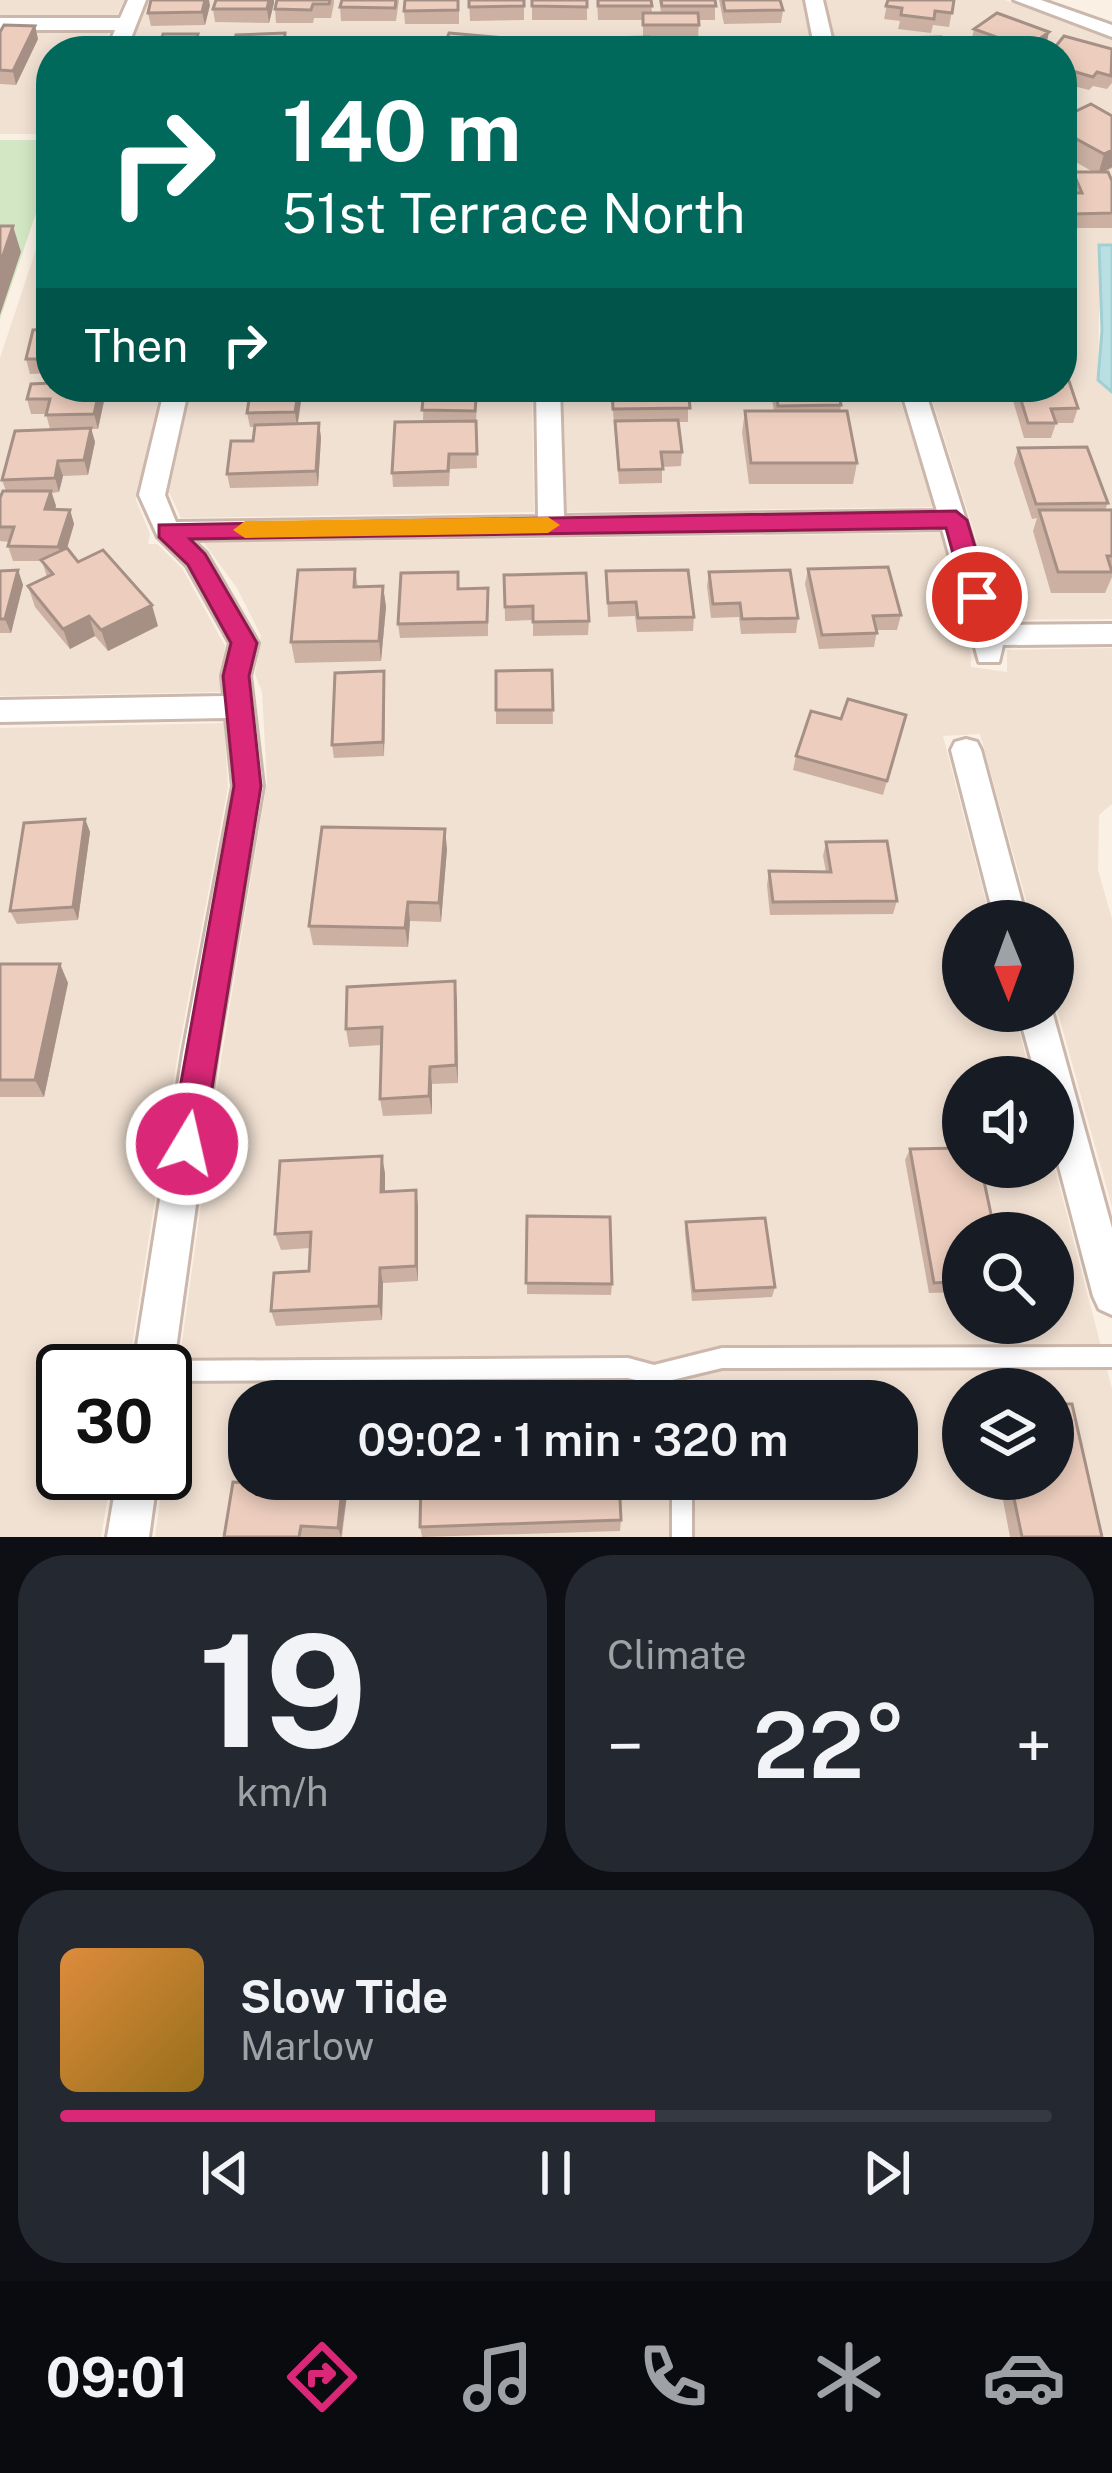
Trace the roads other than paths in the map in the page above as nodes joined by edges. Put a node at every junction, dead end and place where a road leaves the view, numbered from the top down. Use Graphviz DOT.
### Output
graph roads {
  1 [pos="137,0"];
  2 [pos="814,0"];
  3 [pos="1023,0"];
  4 [pos="0,24"];
  5 [pos="124,24"];
  6 [pos="1112,31"];
  7 [pos="120,36"];
  8 [pos="822,36"];
  9 [pos="173,402"];
  10 [pos="548,402"];
  11 [pos="917,402"];
  12 [pos="956,520"];
  13 [pos="551,525"];
  14 [pos="167,531"];
  15 [pos="1112,634"];
  16 [pos="242,707"];
  17 [pos="0,711"];
  18 [pos="966,750"];
  19 [pos="1005,900"];
  20 [pos="1074,1155"];
  21 [pos="1112,1296"];
  22 [pos="157,1344"];
  23 [pos="1112,1357"];
  24 [pos="192,1371"];
  25 [pos="654,1375"];
  26 [pos="658,1380"];
  27 [pos="134,1500"];
  28 [pos="682,1500"];
  29 [pos="128,1537"];
  30 [pos="682,1537"];
  1 -- 5 [label="street"];
  2 -- 8 [label="street"];
  3 -- 6 [label="street"];
  4 -- 5 [label="street"];
  5 -- 7 [label="street"];
  9 -- 14 [label="street"];
  10 -- 13 [label="street"];
  11 -- 12 [label="street"];
  12 -- 13 [label="street"];
  12 -- 15 [label="street"];
  13 -- 14 [label="street"];
  14 -- 16 [label="street"];
  16 -- 17 [label="street"];
  16 -- 22 [label="street"];
  18 -- 19 [label="street"];
  20 -- 21 [label="street"];
  23 -- 25 [label="lane"];
  24 -- 25 [label="lane"];
  25 -- 26 [label="lane"];
  27 -- 29 [label="street"];
  28 -- 30 [label="lane"];
}
